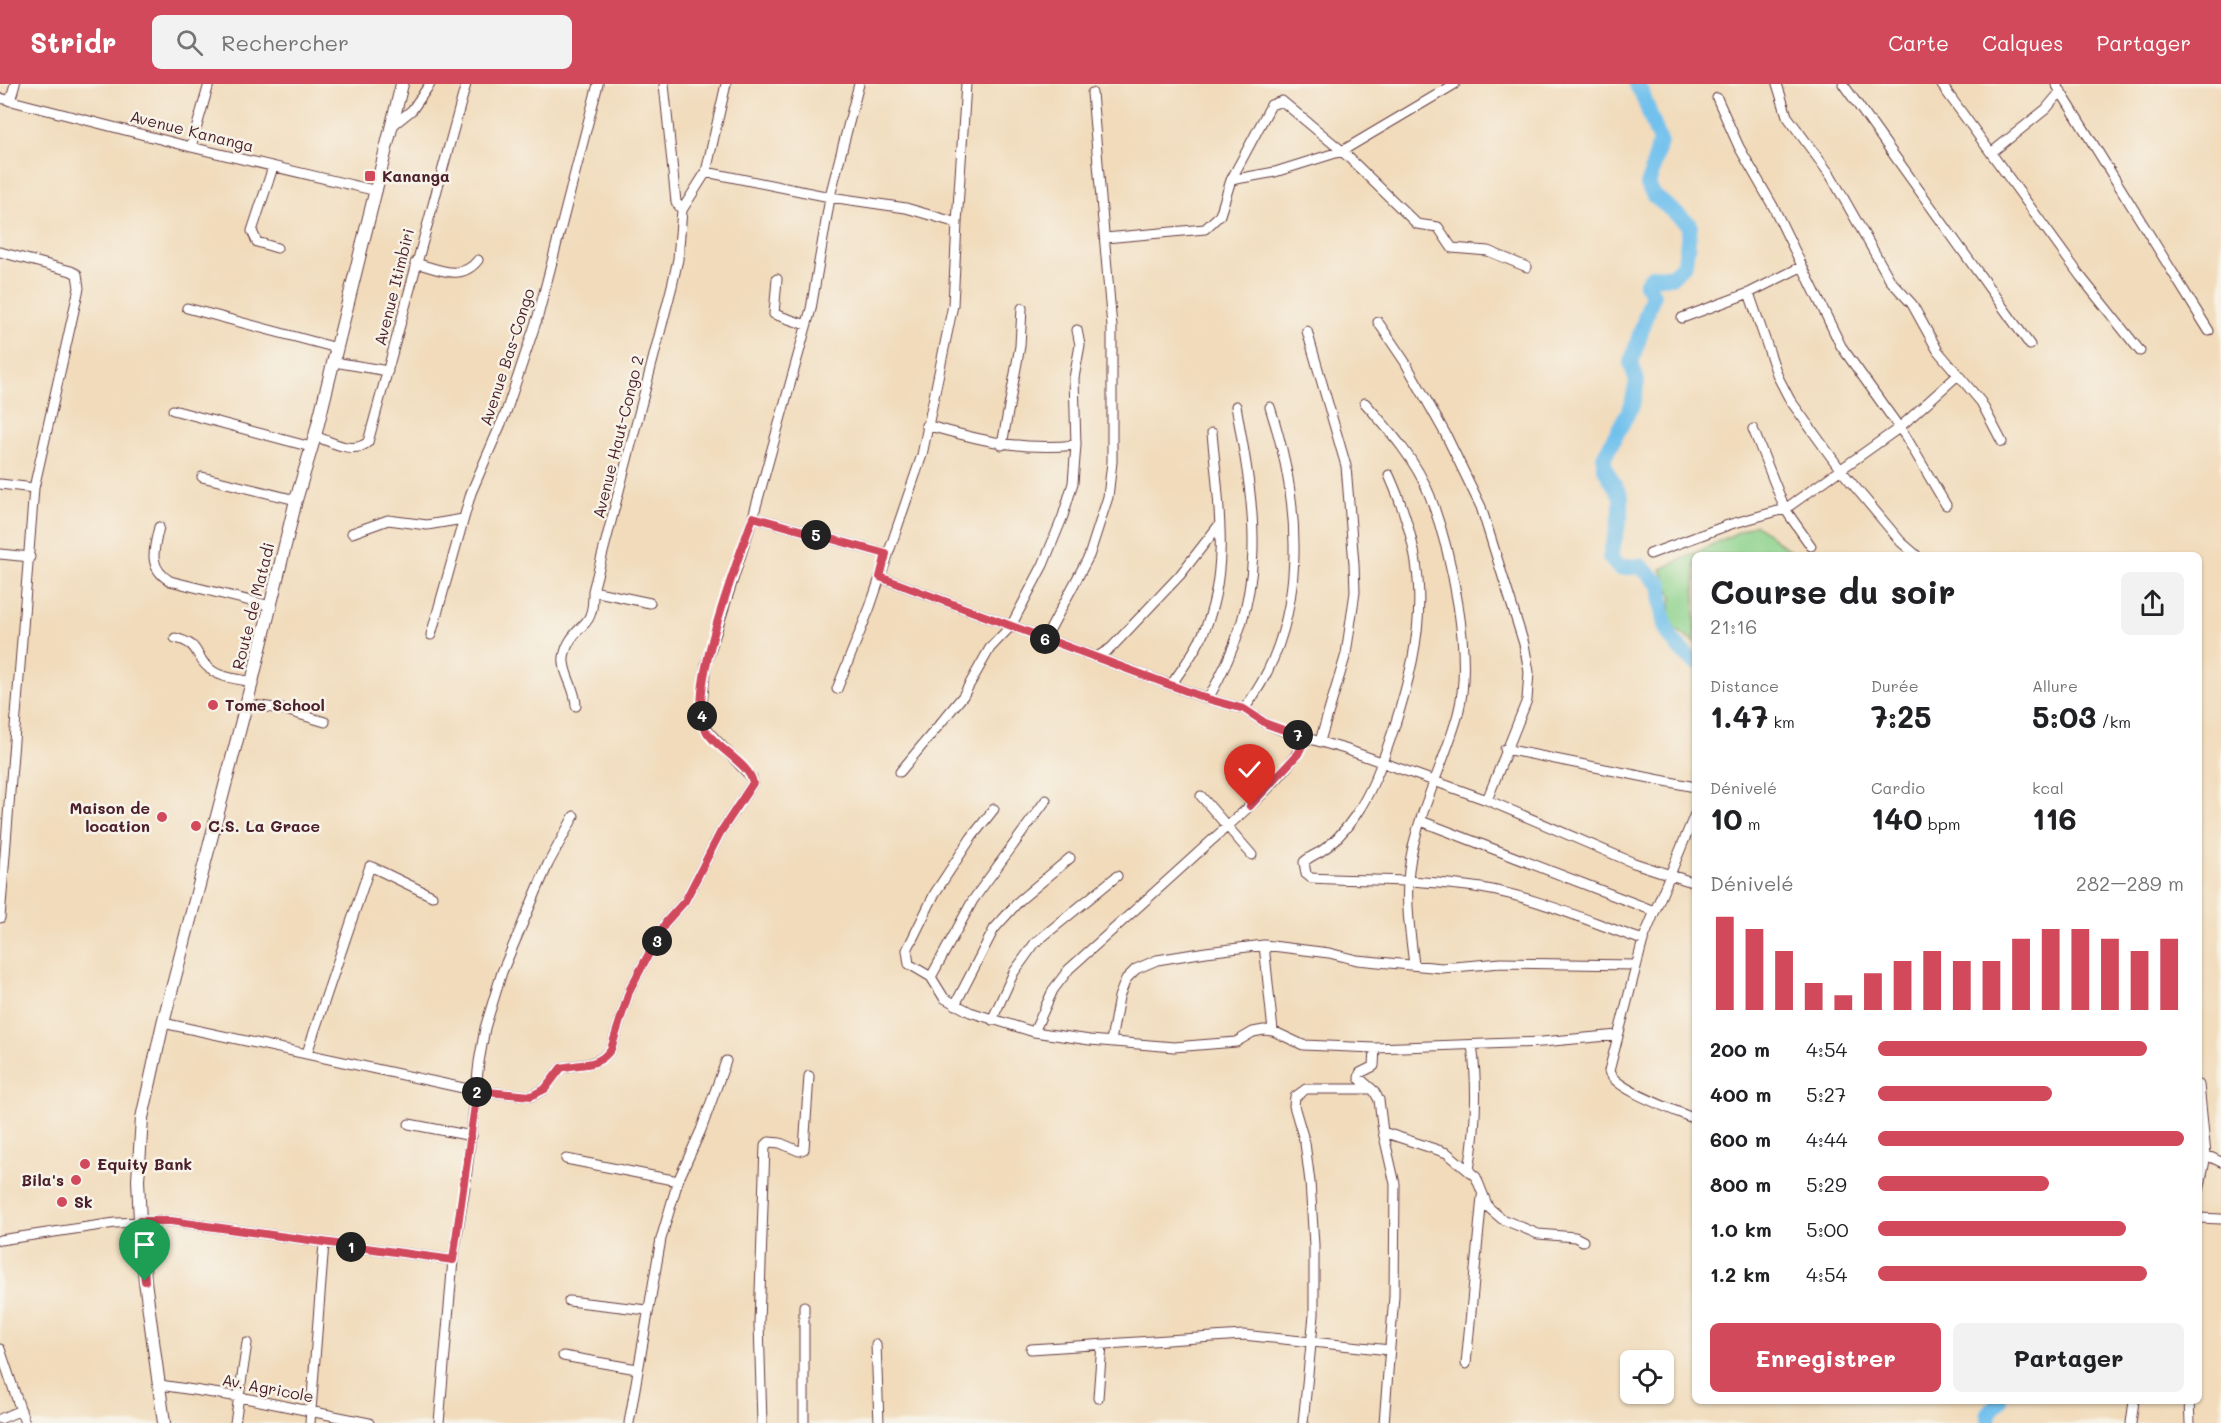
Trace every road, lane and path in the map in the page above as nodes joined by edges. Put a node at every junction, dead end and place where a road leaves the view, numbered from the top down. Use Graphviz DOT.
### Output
graph roads {
  1 [pos="15,84"];
  2 [pos="209,84"];
  3 [pos="402,84"];
  4 [pos="430,84"];
  5 [pos="466,84"];
  6 [pos="598,84"];
  7 [pos="664,84"];
  8 [pos="726,84"];
  9 [pos="859,84"];
  10 [pos="966,84"];
  11 [pos="1455,84"];
  12 [pos="1777,84"];
  13 [pos="1843,84"];
  14 [pos="1941,84"];
  15 [pos="2059,88"];
  16 [pos="1092,93"];
  17 [pos="1717,98"];
  18 [pos="5,100"];
  19 [pos="392,126"];
  20 [pos="191,147"];
  21 [pos="1342,151"];
  22 [pos="1991,153"];
  23 [pos="273,166"];
  24 [pos="706,172"];
  25 [pos="1231,180"];
  26 [pos="377,191"];
  27 [pos="830,197"];
  28 [pos="682,210"];
  29 [pos="957,223"];
  30 [pos="1105,238"];
  31 [pos="277,248"];
  32 [pos="0,252"];
  33 [pos="478,260"];
  34 [pos="415,263"];
  35 [pos="1527,267"];
  36 [pos="1801,267"];
  37 [pos="777,279"];
  38 [pos="1749,293"];
  39 [pos="187,308"];
  40 [pos="1022,308"];
  41 [pos="1682,318"];
  42 [pos="1378,322"];
  43 [pos="806,325"];
  44 [pos="1077,330"];
  45 [pos="2209,331"];
  46 [pos="1307,332"];
  47 [pos="2030,345"];
  48 [pos="337,348"];
  49 [pos="2140,351"];
  50 [pos="333,362"];
  51 [pos="388,371"];
  52 [pos="1958,375"];
  53 [pos="1365,403"];
  54 [pos="1236,406"];
  55 [pos="1270,407"];
  56 [pos="172,410"];
  57 [pos="926,425"];
  58 [pos="1899,428"];
  59 [pos="1753,429"];
  60 [pos="1212,433"];
  61 [pos="313,442"];
  62 [pos="2002,442"];
  63 [pos="1002,445"];
  64 [pos="1076,445"];
  65 [pos="1840,469"];
  66 [pos="1389,475"];
  67 [pos="202,477"];
  68 [pos="0,484"];
  69 [pos="34,488"];
  70 [pos="296,500"];
  71 [pos="1946,505"];
  72 [pos="1785,509"];
  73 [pos="753,517"];
  74 [pos="463,519"];
  75 [pos="1220,524"];
  76 [pos="159,526"];
  77 [pos="352,533"];
  78 [pos="1811,546"];
  79 [pos="1913,552"];
  80 [pos="0,554"];
  81 [pos="886,554"];
  82 [pos="1650,554"];
  83 [pos="30,557"];
  84 [pos="880,577"];
  85 [pos="593,591"];
  86 [pos="650,603"];
  87 [pos="271,606"];
  88 [pos="1011,626"];
  89 [pos="431,635"];
  90 [pos="175,638"];
  91 [pos="1045,639"];
  92 [pos="1096,657"];
  93 [pos="252,682"];
  94 [pos="1172,686"];
  95 [pos="837,689"];
  96 [pos="1208,699"];
  97 [pos="246,704"];
  98 [pos="576,706"];
  99 [pos="1244,709"];
  100 [pos="325,722"];
  101 [pos="1306,738"];
  102 [pos="1320,741"];
  103 [pos="1505,749"];
  104 [pos="1382,762"];
  105 [pos="900,772"];
  106 [pos="1434,781"];
  107 [pos="1692,786"];
  108 [pos="1201,796"];
  109 [pos="1486,800"];
  110 [pos="1046,801"];
  111 [pos="994,809"];
  112 [pos="574,816"];
  113 [pos="1421,821"];
  114 [pos="1692,821"];
  115 [pos="1226,827"];
  116 [pos="1252,855"];
  117 [pos="1071,858"];
  118 [pos="1668,875"];
  119 [pos="1117,876"];
  120 [pos="1408,881"];
  121 [pos="1692,882"];
  122 [pos="432,896"];
  123 [pos="1654,911"];
  124 [pos="0,918"];
  125 [pos="1643,940"];
  126 [pos="1264,945"];
  127 [pos="1635,964"];
  128 [pos="1414,965"];
  129 [pos="932,977"];
  130 [pos="955,1005"];
  131 [pos="992,1020"];
  132 [pos="163,1023"];
  133 [pos="1273,1031"];
  134 [pos="1034,1032"];
  135 [pos="1618,1035"];
  136 [pos="1111,1041"];
  137 [pos="1472,1045"];
  138 [pos="1375,1048"];
  139 [pos="307,1053"];
  140 [pos="726,1061"];
  141 [pos="809,1076"];
  142 [pos="1372,1089"];
  143 [pos="477,1091"];
  144 [pos="2202,1115"];
  145 [pos="1692,1118"];
  146 [pos="409,1124"];
  147 [pos="1383,1132"];
  148 [pos="472,1136"];
  149 [pos="2206,1155"];
  150 [pos="566,1158"];
  151 [pos="2221,1162"];
  152 [pos="1469,1170"];
  153 [pos="2202,1176"];
  154 [pos="678,1181"];
  155 [pos="1482,1197"];
  156 [pos="2202,1218"];
  157 [pos="2221,1219"];
  158 [pos="140,1221"];
  159 [pos="0,1240"];
  160 [pos="1583,1241"];
  161 [pos="324,1244"];
  162 [pos="453,1260"];
  163 [pos="569,1301"];
  164 [pos="804,1306"];
  165 [pos="647,1310"];
  166 [pos="1313,1340"];
  167 [pos="247,1342"];
  168 [pos="876,1344"];
  169 [pos="1102,1344"];
  170 [pos="0,1349"];
  171 [pos="1031,1349"];
  172 [pos="1390,1350"];
  173 [pos="563,1356"];
  174 [pos="1466,1364"];
  175 [pos="637,1368"];
  176 [pos="160,1385"];
  177 [pos="240,1397"];
  178 [pos="1098,1398"];
  179 [pos="2134,1404"];
  180 [pos="2189,1404"];
  181 [pos="21,1410"];
  182 [pos="312,1412"];
  183 [pos="0,1419"];
  184 [pos="25,1423"];
  185 [pos="164,1423"];
  186 [pos="235,1423"];
  187 [pos="310,1423"];
  188 [pos="369,1423"];
  189 [pos="439,1423"];
  190 [pos="629,1423"];
  191 [pos="762,1423"];
  192 [pos="804,1423"];
  193 [pos="879,1423"];
  194 [pos="1303,1423"];
  195 [pos="1384,1423"];
  196 [pos="2131,1423"];
  197 [pos="2190,1423"];
  1 -- 18 [label="street"];
  2 -- 20 [label="street"];
  3 -- 19 [label="main road, Route de Matadi"];
  4 -- 19 [label="street"];
  5 -- 34 [label="street, Avenue Itimbiri"];
  6 -- 74 [label="street, Avenue Bas-Congo"];
  7 -- 28 [label="street"];
  8 -- 24 [label="street, Avenue Haut-Congo 2"];
  9 -- 27 [label="street"];
  10 -- 29 [label="street"];
  11 -- 21 [label="street"];
  12 -- 52 [label="street"];
  13 -- 47 [label="street"];
  14 -- 22 [label="street"];
  15 -- 22 [label="street"];
  15 -- 45 [label="street"];
  16 -- 30 [label="street"];
  17 -- 36 [label="street"];
  18 -- 20 [label="street, Avenue Kananga"];
  19 -- 26 [label="main road, Route de Matadi"];
  20 -- 23 [label="street, Avenue Kananga"];
  21 -- 25 [label="street"];
  21 -- 25 [label="street"];
  21 -- 35 [label="street"];
  22 -- 49 [label="street"];
  23 -- 26 [label="street, Avenue Kananga"];
  23 -- 31 [label="street"];
  24 -- 27 [label="street"];
  24 -- 28 [label="street, Avenue Haut-Congo 2"];
  25 -- 30 [label="street"];
  26 -- 48 [label="main road, Route de Matadi"];
  27 -- 29 [label="street"];
  27 -- 43 [label="street"];
  28 -- 85 [label="street, Avenue Haut-Congo 2"];
  29 -- 57 [label="street"];
  30 -- 91 [label="street"];
  32 -- 69 [label="street"];
  33 -- 34 [label="street"];
  34 -- 51 [label="street, Avenue Itimbiri"];
  36 -- 38 [label="street"];
  36 -- 58 [label="street"];
  37 -- 43 [label="street"];
  38 -- 41 [label="street"];
  38 -- 65 [label="street"];
  39 -- 48 [label="street"];
  40 -- 63 [label="street"];
  42 -- 103 [label="street"];
  43 -- 73 [label="street"];
  44 -- 64 [label="street"];
  46 -- 102 [label="street"];
  48 -- 50 [label="main road, Route de Matadi"];
  50 -- 51 [label="street"];
  50 -- 61 [label="main road, Route de Matadi"];
  51 -- 61 [label="street, Avenue Itimbiri"];
  52 -- 58 [label="street"];
  52 -- 62 [label="street"];
  53 -- 106 [label="street"];
  54 -- 96 [label="street"];
  55 -- 99 [label="street"];
  56 -- 61 [label="street, Avenue Itimbiri"];
  57 -- 63 [label="street"];
  57 -- 81 [label="street"];
  58 -- 65 [label="street"];
  58 -- 71 [label="street"];
  59 -- 72 [label="street"];
  60 -- 75 [label="street"];
  61 -- 70 [label="main road, Route de Matadi"];
  63 -- 64 [label="street"];
  64 -- 88 [label="street"];
  65 -- 72 [label="street"];
  65 -- 79 [label="street"];
  66 -- 104 [label="street"];
  67 -- 70 [label="street"];
  68 -- 69 [label="street"];
  69 -- 83 [label="street"];
  70 -- 87 [label="main road, Route de Matadi"];
  72 -- 78 [label="street"];
  72 -- 82 [label="street"];
  73 -- 81 [label="street"];
  73 -- 143 [label="street"];
  74 -- 77 [label="street"];
  74 -- 89 [label="street, Avenue Bas-Congo"];
  75 -- 92 [label="street"];
  75 -- 94 [label="street"];
  76 -- 87 [label="street"];
  80 -- 83 [label="street"];
  81 -- 84 [label="street"];
  83 -- 124 [label="street"];
  84 -- 88 [label="street"];
  84 -- 95 [label="street"];
  85 -- 86 [label="street"];
  85 -- 98 [label="street, Avenue Haut-Congo 2"];
  87 -- 93 [label="main road, Route de Matadi"];
  88 -- 91 [label="street"];
  88 -- 105 [label="street"];
  90 -- 93 [label="street"];
  91 -- 92 [label="street"];
  92 -- 94 [label="street"];
  93 -- 97 [label="main road, Route de Matadi"];
  94 -- 96 [label="street"];
  96 -- 99 [label="street"];
  97 -- 100 [label="street"];
  97 -- 132 [label="main road, Route de Matadi"];
  99 -- 101 [label="street"];
  101 -- 102 [label="street"];
  101 -- 115 [label="street"];
  102 -- 104 [label="street"];
  103 -- 107 [label="street"];
  103 -- 109 [label="street"];
  104 -- 106 [label="street"];
  104 -- 120 [label="street"];
  106 -- 109 [label="street"];
  106 -- 113 [label="street"];
  108 -- 115 [label="street"];
  109 -- 118 [label="street"];
  110 -- 129 [label="street"];
  111 -- 129 [label="street"];
  112 -- 143 [label="street"];
  113 -- 120 [label="street"];
  113 -- 123 [label="street"];
  114 -- 118 [label="street"];
  115 -- 116 [label="street"];
  115 -- 134 [label="street"];
  117 -- 130 [label="street"];
  118 -- 121 [label="street"];
  118 -- 123 [label="street"];
  119 -- 131 [label="street"];
  120 -- 125 [label="street"];
  120 -- 128 [label="street"];
  122 -- 139 [label="street"];
  123 -- 125 [label="street"];
  125 -- 127 [label="street"];
  126 -- 128 [label="street"];
  126 -- 133 [label="street"];
  126 -- 136 [label="street"];
  127 -- 128 [label="street"];
  127 -- 135 [label="street"];
  129 -- 130 [label="street"];
  130 -- 131 [label="street"];
  131 -- 134 [label="street"];
  132 -- 139 [label="street"];
  132 -- 158 [label="main road, Route de Matadi"];
  133 -- 136 [label="street"];
  133 -- 138 [label="street"];
  134 -- 136 [label="street"];
  135 -- 137 [label="street"];
  135 -- 145 [label="street"];
  137 -- 138 [label="street"];
  137 -- 152 [label="street"];
  138 -- 142 [label="street"];
  139 -- 143 [label="street"];
  140 -- 154 [label="street"];
  141 -- 191 [label="street"];
  142 -- 147 [label="street"];
  142 -- 166 [label="street"];
  143 -- 148 [label="street"];
  144 -- 149 [label="street"];
  146 -- 148 [label="street"];
  147 -- 152 [label="street"];
  147 -- 172 [label="street"];
  148 -- 162 [label="street"];
  149 -- 151 [label="street"];
  149 -- 153 [label="street"];
  150 -- 154 [label="street"];
  152 -- 155 [label="street"];
  154 -- 165 [label="street"];
  155 -- 160 [label="street"];
  155 -- 174 [label="street"];
  156 -- 157 [label="street"];
  158 -- 159 [label="street"];
  158 -- 161 [label="street"];
  158 -- 176 [label="main road, Route de Matadi"];
  161 -- 162 [label="street"];
  161 -- 182 [label="street"];
  162 -- 189 [label="street"];
  163 -- 165 [label="street"];
  164 -- 192 [label="street"];
  165 -- 175 [label="street"];
  166 -- 169 [label="street"];
  166 -- 172 [label="street"];
  166 -- 194 [label="street"];
  167 -- 177 [label="street"];
  168 -- 193 [label="street"];
  169 -- 171 [label="street"];
  169 -- 178 [label="street"];
  170 -- 181 [label="street"];
  172 -- 195 [label="street"];
  173 -- 175 [label="street"];
  175 -- 190 [label="street"];
  176 -- 177 [label="street, Av. Agricole"];
  176 -- 185 [label="main road, Route de Matadi"];
  177 -- 182 [label="street, Av. Agricole"];
  177 -- 186 [label="street"];
  179 -- 196 [label="street"];
  180 -- 197 [label="street"];
  181 -- 183 [label="street"];
  181 -- 184 [label="street"];
  182 -- 187 [label="street"];
  182 -- 188 [label="street, Av. Agricole"];
}
